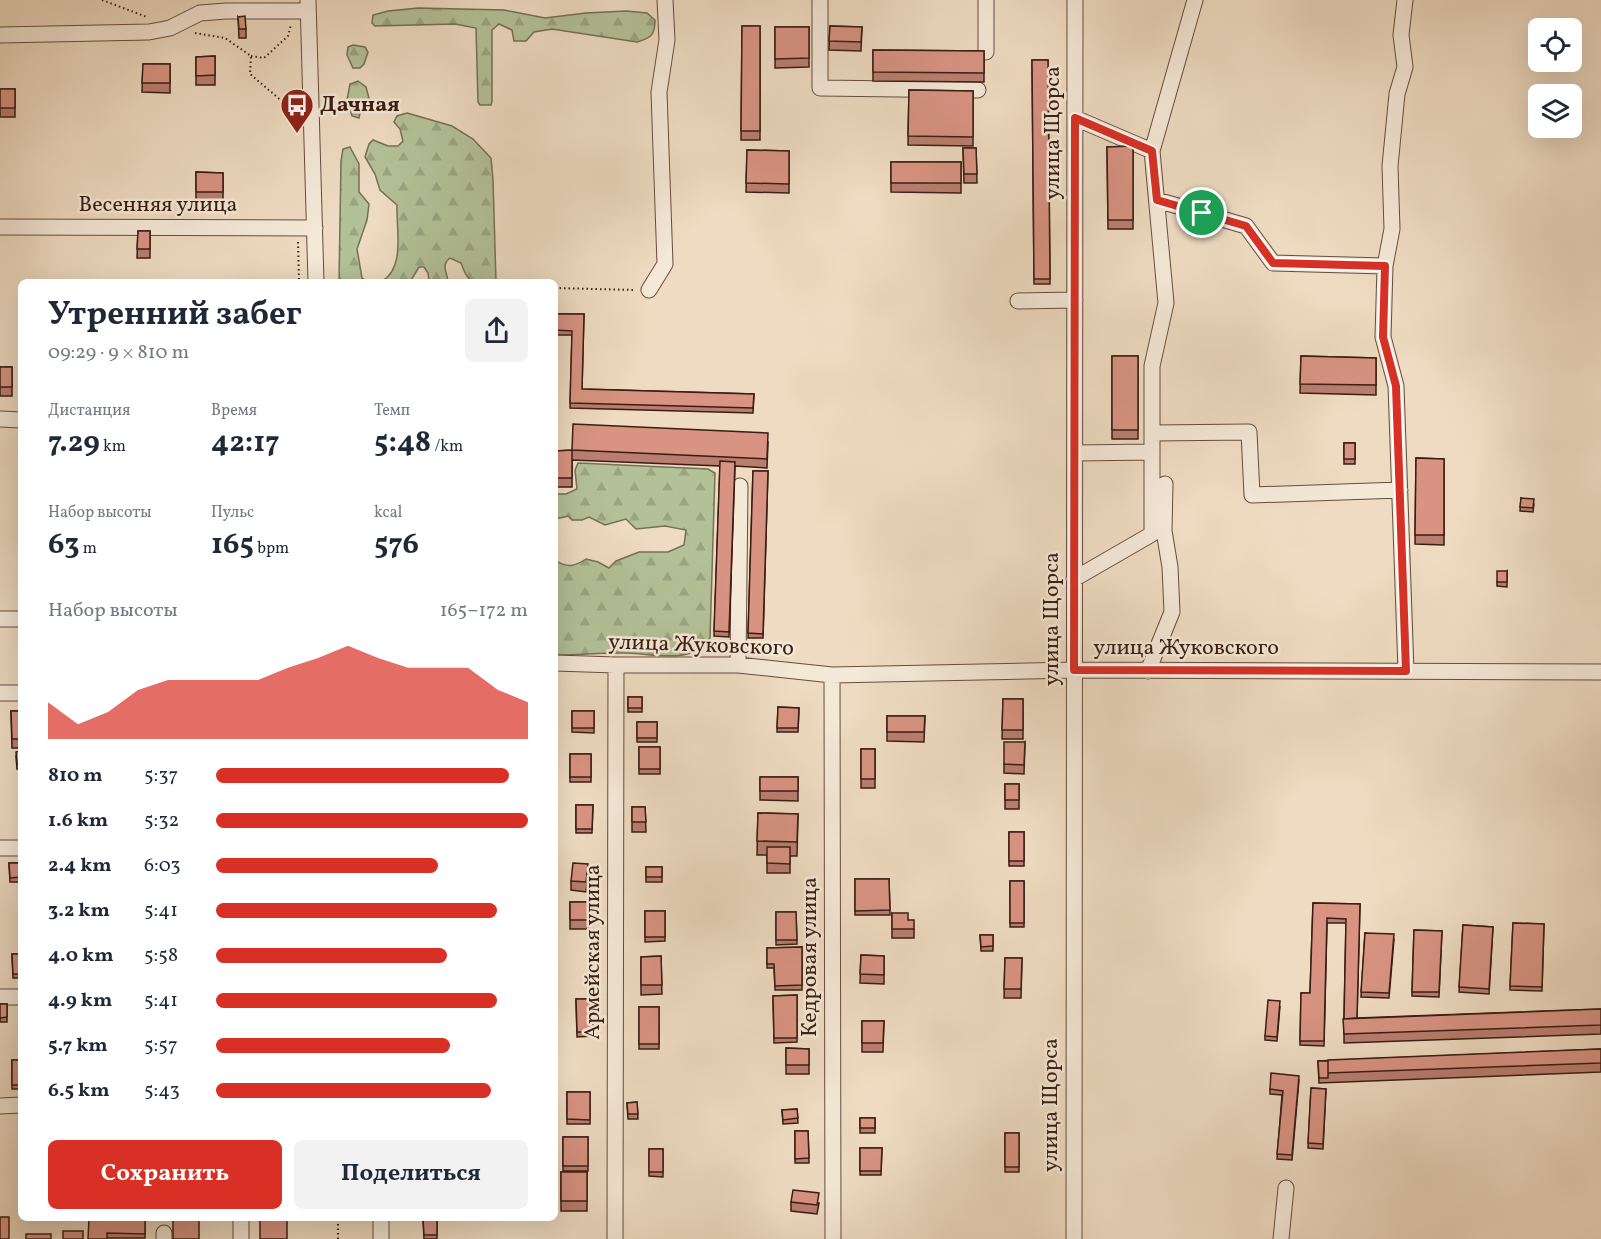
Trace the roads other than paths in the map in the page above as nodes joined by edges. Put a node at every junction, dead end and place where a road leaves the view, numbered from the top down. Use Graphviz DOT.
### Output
graph roads {
  1 [pos="665,0"];
  2 [pos="820,0"];
  3 [pos="986,0"];
  4 [pos="1075,0"];
  5 [pos="1195,0"];
  6 [pos="1405,0"];
  7 [pos="303,8"];
  8 [pos="0,35"];
  9 [pos="986,52"];
  10 [pos="978,90"];
  11 [pos="1075,118"];
  12 [pos="1152,151"];
  13 [pos="1157,200"];
  14 [pos="0,227"];
  15 [pos="315,228"];
  16 [pos="1385,266"];
  17 [pos="316,279"];
  18 [pos="649,290"];
  19 [pos="1075,300"];
  20 [pos="1018,301"];
  21 [pos="0,419"];
  22 [pos="18,420"];
  23 [pos="1152,433"];
  24 [pos="1152,452"];
  25 [pos="1075,453"];
  26 [pos="1165,484"];
  27 [pos="740,486"];
  28 [pos="1400,490"];
  29 [pos="1158,527"];
  30 [pos="1074,579"];
  31 [pos="18,618"];
  32 [pos="0,619"];
  33 [pos="558,663"];
  34 [pos="616,665"];
  35 [pos="738,665"];
  36 [pos="1074,670"];
  37 [pos="1148,670"];
  38 [pos="1406,671"];
  39 [pos="1601,672"];
  40 [pos="832,675"];
  41 [pos="0,693"];
  42 [pos="18,693"];
  43 [pos="0,848"];
  44 [pos="18,848"];
  45 [pos="0,997"];
  46 [pos="18,997"];
  47 [pos="18,1105"];
  48 [pos="0,1106"];
  49 [pos="1286,1188"];
  50 [pos="241,1221"];
  51 [pos="381,1221"];
  52 [pos="241,1239"];
  53 [pos="381,1239"];
  54 [pos="615,1239"];
  55 [pos="833,1239"];
  56 [pos="1074,1239"];
  57 [pos="1281,1239"];
  1 -- 18 [label="street"];
  2 -- 10 [label="street"];
  3 -- 9 [label="street"];
  4 -- 11 [label="street, улица Щорса"];
  5 -- 12 [label="street"];
  6 -- 16 [label="street"];
  7 -- 8 [label="street"];
  7 -- 15 [label="street"];
  11 -- 12 [label="street"];
  11 -- 19 [label="street, улица Щорса"];
  12 -- 13 [label="street"];
  13 -- 16 [label="street"];
  13 -- 23 [label="street"];
  14 -- 15 [label="street, Весенняя улица"];
  15 -- 17 [label="street"];
  16 -- 28 [label="street"];
  19 -- 20 [label="street"];
  19 -- 25 [label="street, улица Щорса"];
  21 -- 22 [label="street"];
  23 -- 24 [label="street"];
  23 -- 28 [label="street"];
  24 -- 25 [label="street"];
  24 -- 29 [label="street"];
  25 -- 30 [label="street, улица Щорса"];
  26 -- 29 [label="street"];
  27 -- 35 [label="street"];
  28 -- 38 [label="street"];
  29 -- 30 [label="street"];
  29 -- 37 [label="street"];
  30 -- 36 [label="street, улица Щорса"];
  31 -- 32 [label="street"];
  33 -- 34 [label="street, улица Жуковского"];
  34 -- 35 [label="street, улица Жуковского"];
  34 -- 54 [label="street, Армейская улица"];
  35 -- 40 [label="street, улица Жуковского"];
  36 -- 37 [label="street, улица Жуковского"];
  36 -- 40 [label="street, улица Жуковского"];
  36 -- 56 [label="street, улица Щорса"];
  37 -- 38 [label="street, улица Жуковского"];
  38 -- 39 [label="street, улица Жуковского"];
  40 -- 55 [label="street, Кедровая улица"];
  41 -- 42 [label="street"];
  43 -- 44 [label="street"];
  45 -- 46 [label="street"];
  47 -- 48 [label="street"];
  49 -- 57 [label="street"];
  50 -- 52 [label="street"];
  51 -- 53 [label="street"];
}
